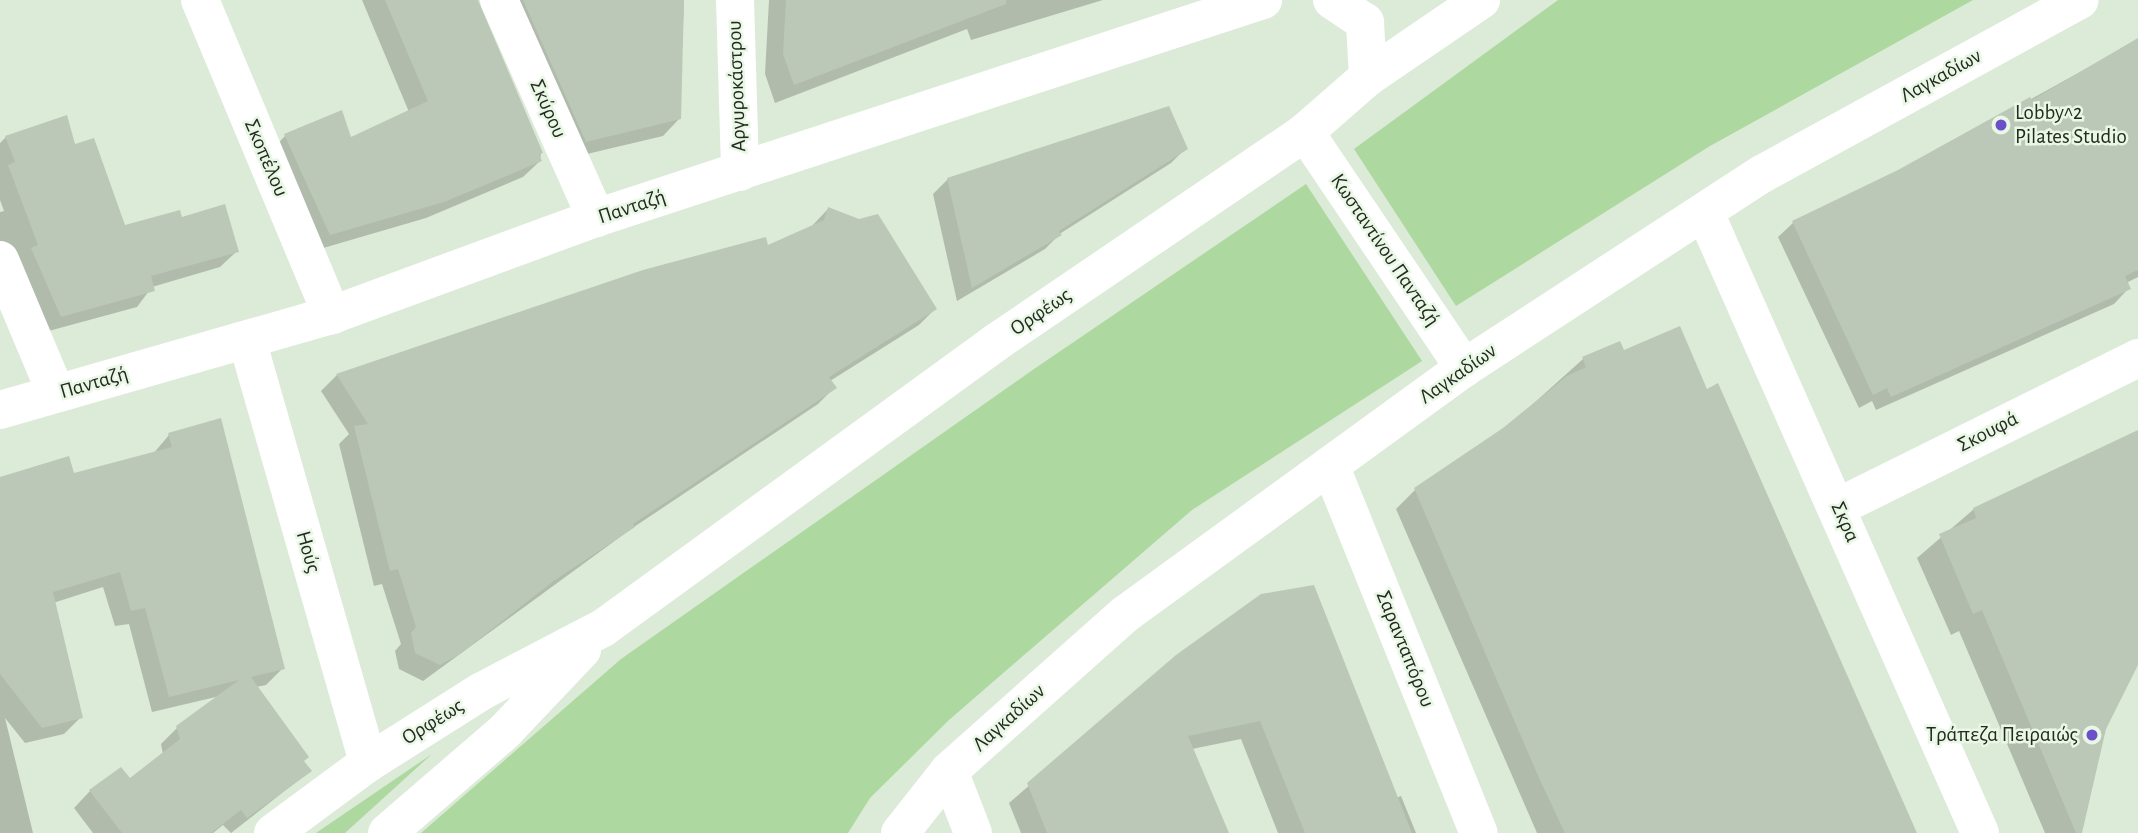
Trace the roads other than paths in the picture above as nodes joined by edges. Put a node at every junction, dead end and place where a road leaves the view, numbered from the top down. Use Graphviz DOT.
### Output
graph roads {
  1 [pos="200,0"];
  2 [pos="499,0"];
  3 [pos="735,0"];
  4 [pos="1264,0"];
  5 [pos="1332,0"];
  6 [pos="1481,0"];
  7 [pos="2080,0"];
  8 [pos="1224,5"];
  9 [pos="1367,78"];
  10 [pos="1305,132"];
  11 [pos="740,172"];
  12 [pos="1705,213"];
  13 [pos="596,218"];
  14 [pos="0,260"];
  15 [pos="332,315"];
  16 [pos="247,340"];
  17 [pos="2138,358"];
  18 [pos="1464,368"];
  19 [pos="57,393"];
  20 [pos="0,410"];
  21 [pos="1330,465"];
  22 [pos="1838,507"];
  23 [pos="603,628"];
  24 [pos="368,763"];
  25 [pos="948,771"];
  26 [pos="273,833"];
  27 [pos="387,833"];
  28 [pos="900,833"];
  29 [pos="973,833"];
  30 [pos="1479,833"];
  31 [pos="1980,833"];
  1 -- 15 [label="street, Σκοπέλου"];
  2 -- 13 [label="street, Σκύρου"];
  3 -- 11 [label="street, Αργυροκάστρου"];
  4 -- 8 [label="street, Πανταζή"];
  5 -- 9 [label="street"];
  6 -- 9 [label="street, Ορφέως"];
  7 -- 12 [label="street, Λαγκαδίων"];
  8 -- 11 [label="street, Πανταζή"];
  9 -- 10 [label="street, Ορφέως"];
  10 -- 18 [label="street, Κωσταντίνου Πανταζή"];
  10 -- 23 [label="street, Ορφέως"];
  11 -- 13 [label="street, Πανταζή"];
  12 -- 18 [label="street, Λαγκαδίων"];
  12 -- 22 [label="street, Σκρα"];
  13 -- 15 [label="street, Πανταζή"];
  14 -- 19 [label="street"];
  15 -- 16 [label="street, Πανταζή"];
  16 -- 19 [label="street, Πανταζή"];
  16 -- 24 [label="street, Ηούς"];
  17 -- 22 [label="street, Σκουφά"];
  18 -- 21 [label="street, Λαγκαδίων"];
  19 -- 20 [label="street, Πανταζή"];
  21 -- 25 [label="street, Λαγκαδίων"];
  21 -- 30 [label="street, Σαρανταπόρου"];
  22 -- 31 [label="street, Σκρα"];
  23 -- 24 [label="street, Ορφέως"];
  23 -- 27 [label="street, Ορφέως"];
  24 -- 26 [label="street, Ορφέως"];
  25 -- 28 [label="street, Λαγκαδίων"];
  25 -- 29 [label="street"];
}
